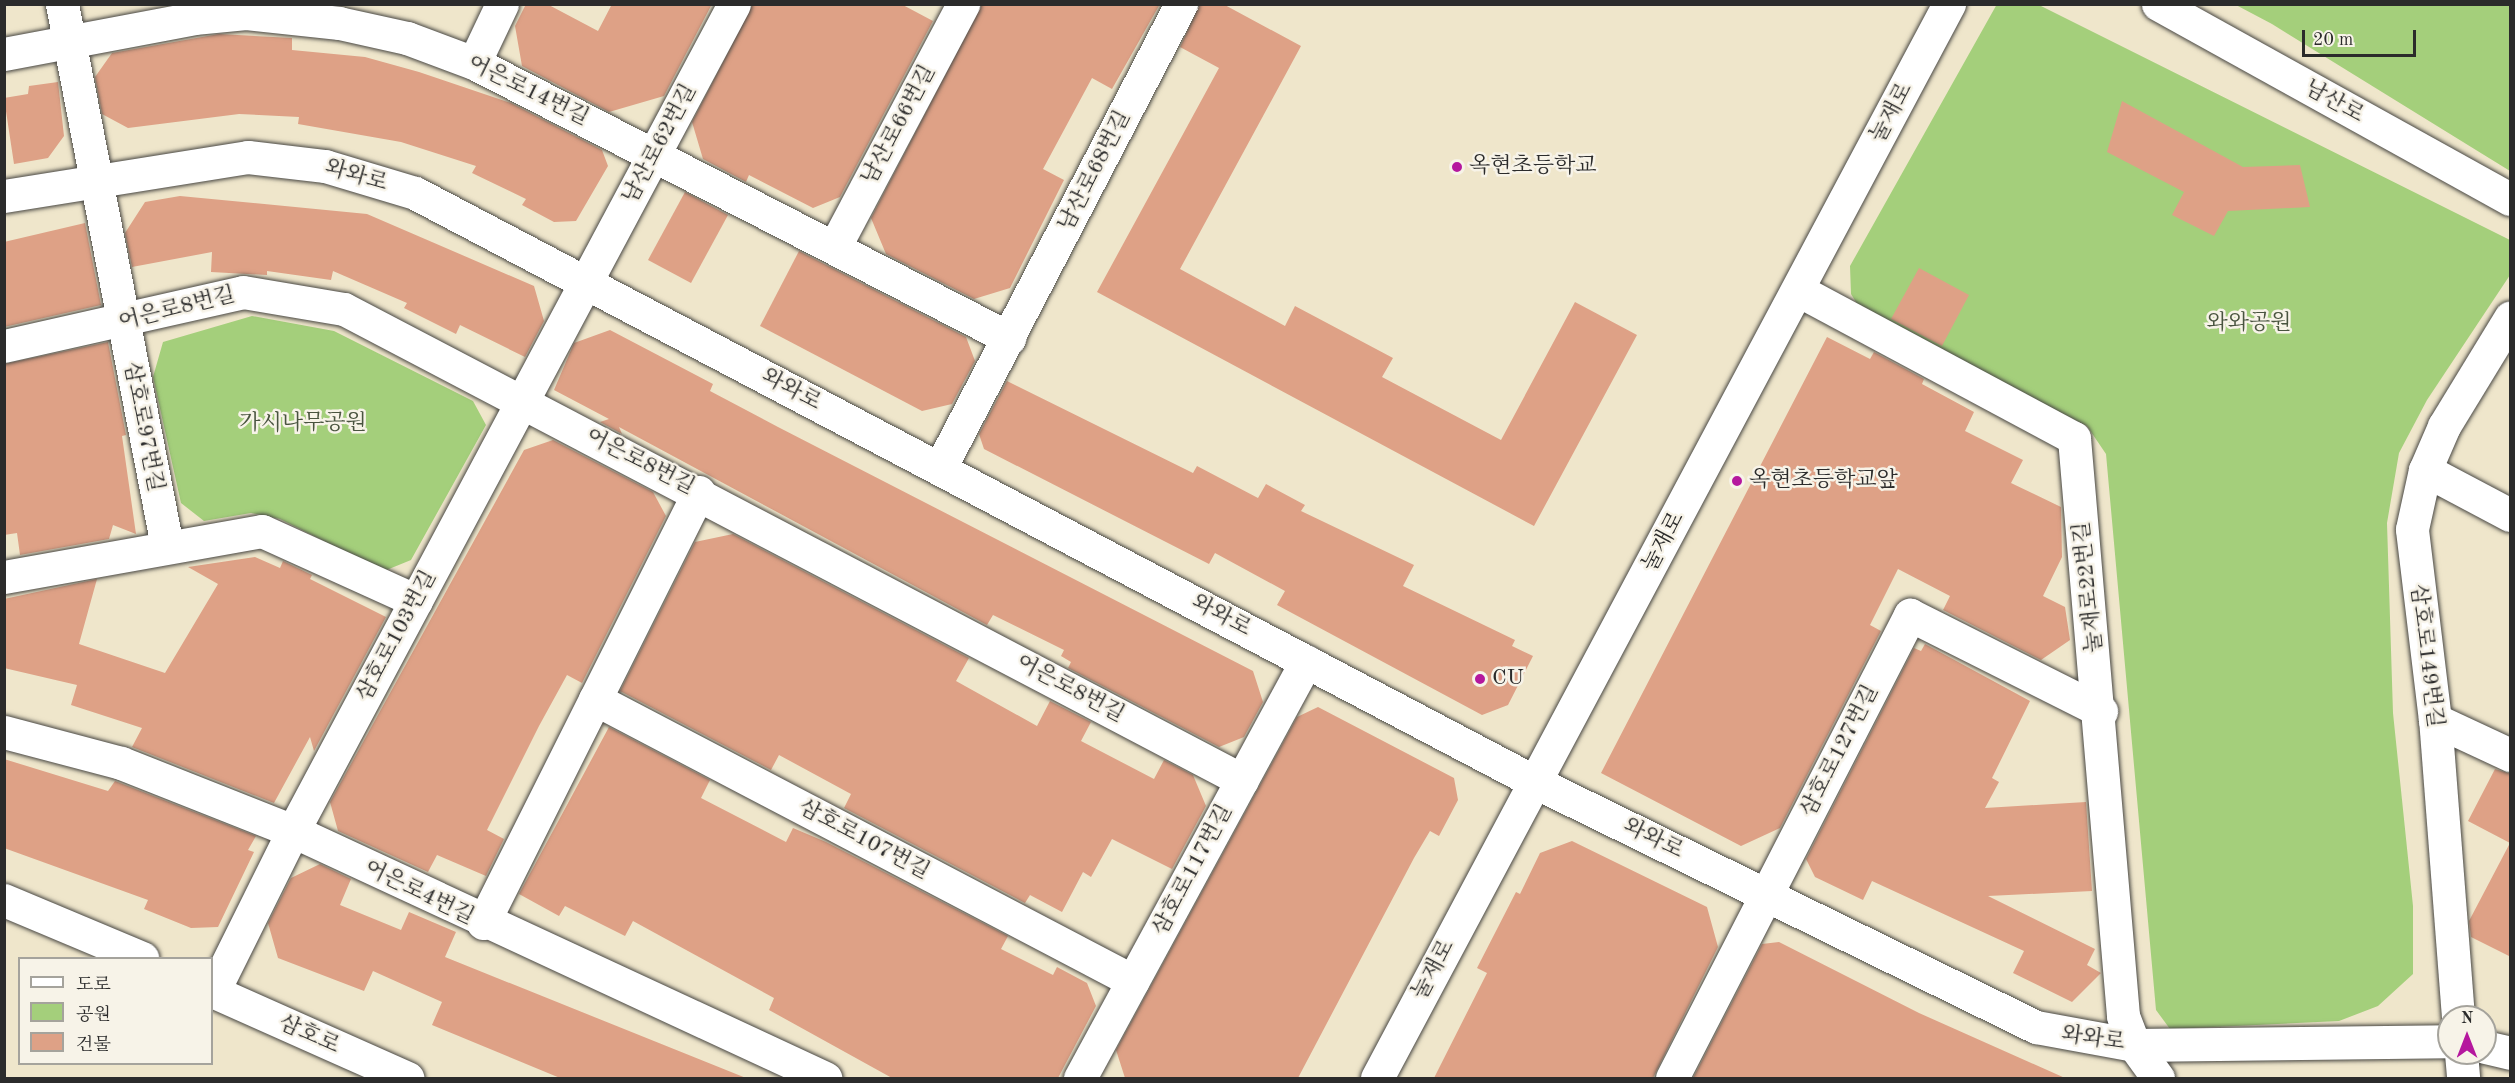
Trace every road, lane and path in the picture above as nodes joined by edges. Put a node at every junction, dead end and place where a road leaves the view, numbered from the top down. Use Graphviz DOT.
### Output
graph roads {
  1 [pos="62,4"];
  2 [pos="502,4"];
  3 [pos="734,4"];
  4 [pos="963,4"];
  5 [pos="1181,4"];
  6 [pos="1949,4"];
  7 [pos="2158,4"];
  8 [pos="69,41"];
  9 [pos="4,54"];
  10 [pos="474,63"];
  11 [pos="655,154"];
  12 [pos="98,178"];
  13 [pos="4,196"];
  14 [pos="2511,199"];
  15 [pos="835,246"];
  16 [pos="586,283"];
  17 [pos="1798,290"];
  18 [pos="2511,318"];
  19 [pos="121,323"];
  20 [pos="1009,338"];
  21 [pos="4,346"];
  22 [pos="523,401"];
  23 [pos="940,468"];
  24 [pos="2425,470"];
  25 [pos="699,492"];
  26 [pos="2511,516"];
  27 [pos="167,546"];
  28 [pos="4,577"];
  29 [pos="416,602"];
  30 [pos="1306,661"];
  31 [pos="596,699"];
  32 [pos="2101,711"];
  33 [pos="2436,720"];
  34 [pos="4,732"];
  35 [pos="2511,755"];
  36 [pos="1242,780"];
  37 [pos="1535,782"];
  38 [pos="293,831"];
  39 [pos="1766,894"];
  40 [pos="4,900"];
  41 [pos="483,923"];
  42 [pos="140,957"];
  43 [pos="1133,981"];
  44 [pos="213,990"];
  45 [pos="213,992"];
  46 [pos="2457,1005"];
  47 [pos="2437,1041"];
  48 [pos="2134,1046"];
  49 [pos="407,1078"];
  50 [pos="825,1078"];
  51 [pos="1080,1078"];
  52 [pos="1377,1078"];
  53 [pos="1672,1078"];
  54 [pos="2158,1078"];
  1 -- 8 [label="street, 삼호로97번길"];
  2 -- 10 [label="street"];
  3 -- 11 [label="street, 남산로62번길"];
  4 -- 15 [label="street, 남산로66번길"];
  5 -- 20 [label="street, 남산로68번길"];
  6 -- 17 [label="street, 눌재로"];
  7 -- 14 [label="street, 남산로"];
  8 -- 9 [label="street, 어은로14번길"];
  8 -- 10 [label="street, 어은로14번길"];
  8 -- 12 [label="street, 삼호로97번길"];
  10 -- 11 [label="street, 어은로14번길"];
  11 -- 15 [label="street, 어은로14번길"];
  11 -- 16 [label="street, 남산로62번길"];
  12 -- 13 [label="street, 와와로"];
  12 -- 16 [label="street, 와와로"];
  12 -- 19 [label="street, 삼호로97번길"];
  15 -- 20 [label="street, 어은로14번길"];
  16 -- 22 [label="street, 삼호로103번길"];
  16 -- 23 [label="street, 와와로"];
  17 -- 32 [label="street, 눌재로22번길"];
  17 -- 37 [label="street, 눌재로"];
  18 -- 24 [label="street, 삼호로149번길"];
  19 -- 21 [label="street, 어은로8번길"];
  19 -- 22 [label="street, 어은로8번길"];
  19 -- 27 [label="street, 삼호로97번길"];
  20 -- 23 [label="street, 남산로68번길"];
  22 -- 25 [label="street, 어은로8번길"];
  22 -- 29 [label="street, 삼호로103번길"];
  23 -- 30 [label="street, 와와로"];
  24 -- 26 [label="street"];
  24 -- 33 [label="street, 삼호로149번길"];
  25 -- 31 [label="street"];
  25 -- 36 [label="street, 어은로8번길"];
  27 -- 28 [label="street"];
  27 -- 29 [label="street"];
  29 -- 38 [label="street, 삼호로103번길"];
  30 -- 36 [label="street, 삼호로117번길"];
  30 -- 37 [label="street, 와와로"];
  31 -- 41 [label="street"];
  31 -- 43 [label="street, 삼호로107번길"];
  32 -- 39 [label="street, 삼호로127번길"];
  32 -- 48 [label="street, 눌재로22번길"];
  33 -- 35 [label="street"];
  33 -- 46 [label="street, 삼호로149번길"];
  34 -- 38 [label="street, 어은로4번길"];
  36 -- 43 [label="street, 삼호로117번길"];
  37 -- 39 [label="street, 와와로"];
  37 -- 52 [label="street, 눌재로"];
  38 -- 41 [label="street, 어은로4번길"];
  38 -- 44 [label="street, 삼호로103번길"];
  39 -- 48 [label="street, 와와로"];
  39 -- 53 [label="street, 삼호로127번길"];
  40 -- 42 [label="street"];
  41 -- 50 [label="street, 어은로4번길"];
  43 -- 51 [label="street, 삼호로117번길"];
  45 -- 49 [label="street, 삼호로"];
  47 -- 48 [label="street, 와와로"];
  48 -- 54 [label="street, 눌재로22번길"];
}
